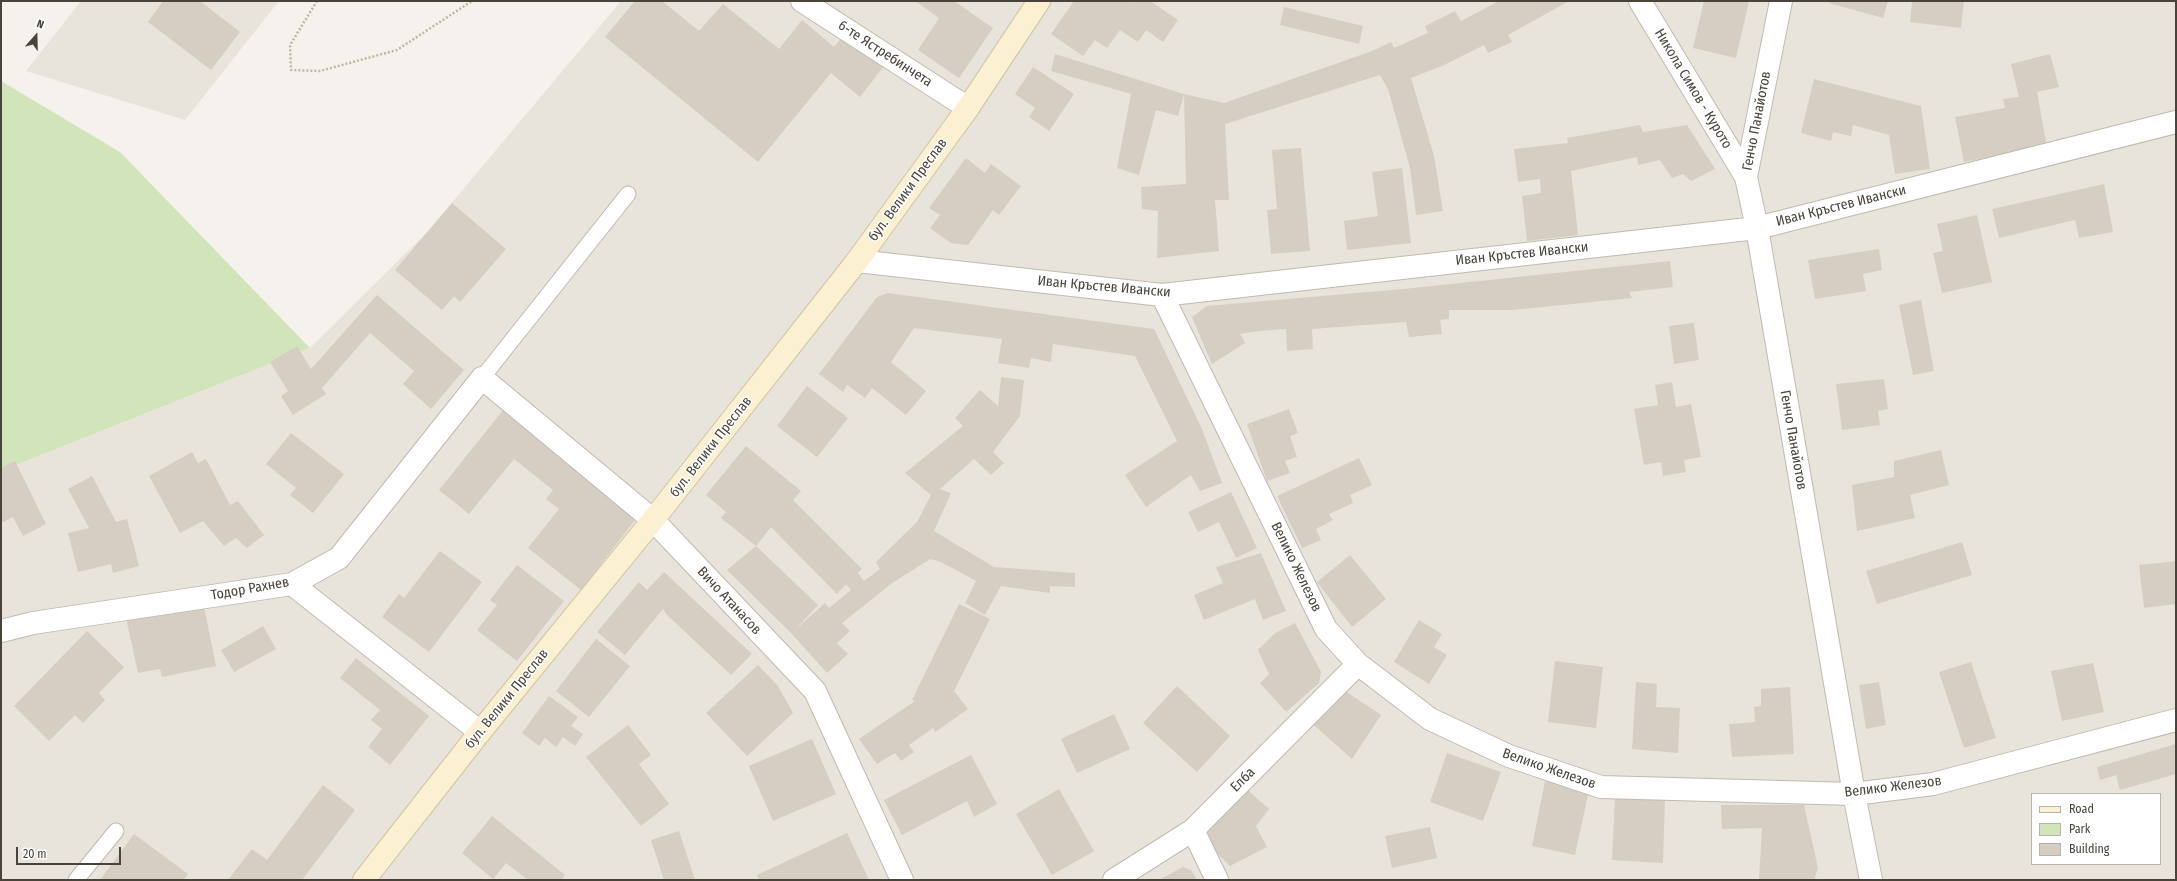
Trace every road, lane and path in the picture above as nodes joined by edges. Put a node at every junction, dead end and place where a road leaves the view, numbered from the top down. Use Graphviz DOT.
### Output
graph roads {
  1 [pos="317,1"];
  2 [pos="472,1"];
  3 [pos="802,1"];
  4 [pos="1040,1"];
  5 [pos="1640,1"];
  6 [pos="1781,1"];
  7 [pos="968,108"];
  8 [pos="2176,122"];
  9 [pos="1746,177"];
  10 [pos="628,194"];
  11 [pos="1757,228"];
  12 [pos="857,261"];
  13 [pos="1162,295"];
  14 [pos="482,378"];
  15 [pos="653,520"];
  16 [pos="292,584"];
  17 [pos="1,631"];
  18 [pos="1358,664"];
  19 [pos="2176,720"];
  20 [pos="480,732"];
  21 [pos="1854,794"];
  22 [pos="1193,830"];
  23 [pos="116,831"];
  24 [pos="76,880"];
  25 [pos="364,880"];
  26 [pos="902,880"];
  27 [pos="1114,880"];
  28 [pos="1218,880"];
  29 [pos="1871,880"];
  1 -- 2 [label="path"];
  3 -- 7 [label="street, 6-те Ястребинчета"];
  4 -- 7 [label="main road, бул. Велики Преслав"];
  5 -- 9 [label="street, Никола Симов - Курото"];
  6 -- 9 [label="street, Генчо Панайотов"];
  7 -- 12 [label="main road, бул. Велики Преслав"];
  8 -- 11 [label="street, Иван Кръстев Ивански"];
  9 -- 11 [label="street, Генчо Панайотов"];
  10 -- 14 [label="lane"];
  11 -- 13 [label="street, Иван Кръстев Ивански"];
  11 -- 21 [label="street, Генчо Панайотов"];
  12 -- 13 [label="street, Иван Кръстев Ивански"];
  12 -- 15 [label="main road, бул. Велики Преслав"];
  13 -- 18 [label="street, Велико Железов"];
  14 -- 15 [label="street, Вичо Атанасов"];
  14 -- 16 [label="street, Тодор Рахнев"];
  15 -- 20 [label="main road, бул. Велики Преслав"];
  15 -- 26 [label="street, Вичо Атанасов"];
  16 -- 17 [label="street, Тодор Рахнев"];
  16 -- 20 [label="street"];
  18 -- 21 [label="street, Велико Железов"];
  18 -- 22 [label="street, Елба"];
  19 -- 21 [label="street, Велико Железов"];
  20 -- 25 [label="main road, бул. Велики Преслав"];
  21 -- 29 [label="street, Генчо Панайотов"];
  22 -- 27 [label="street, Елба"];
  22 -- 28 [label="street"];
  23 -- 24 [label="lane"];
}
